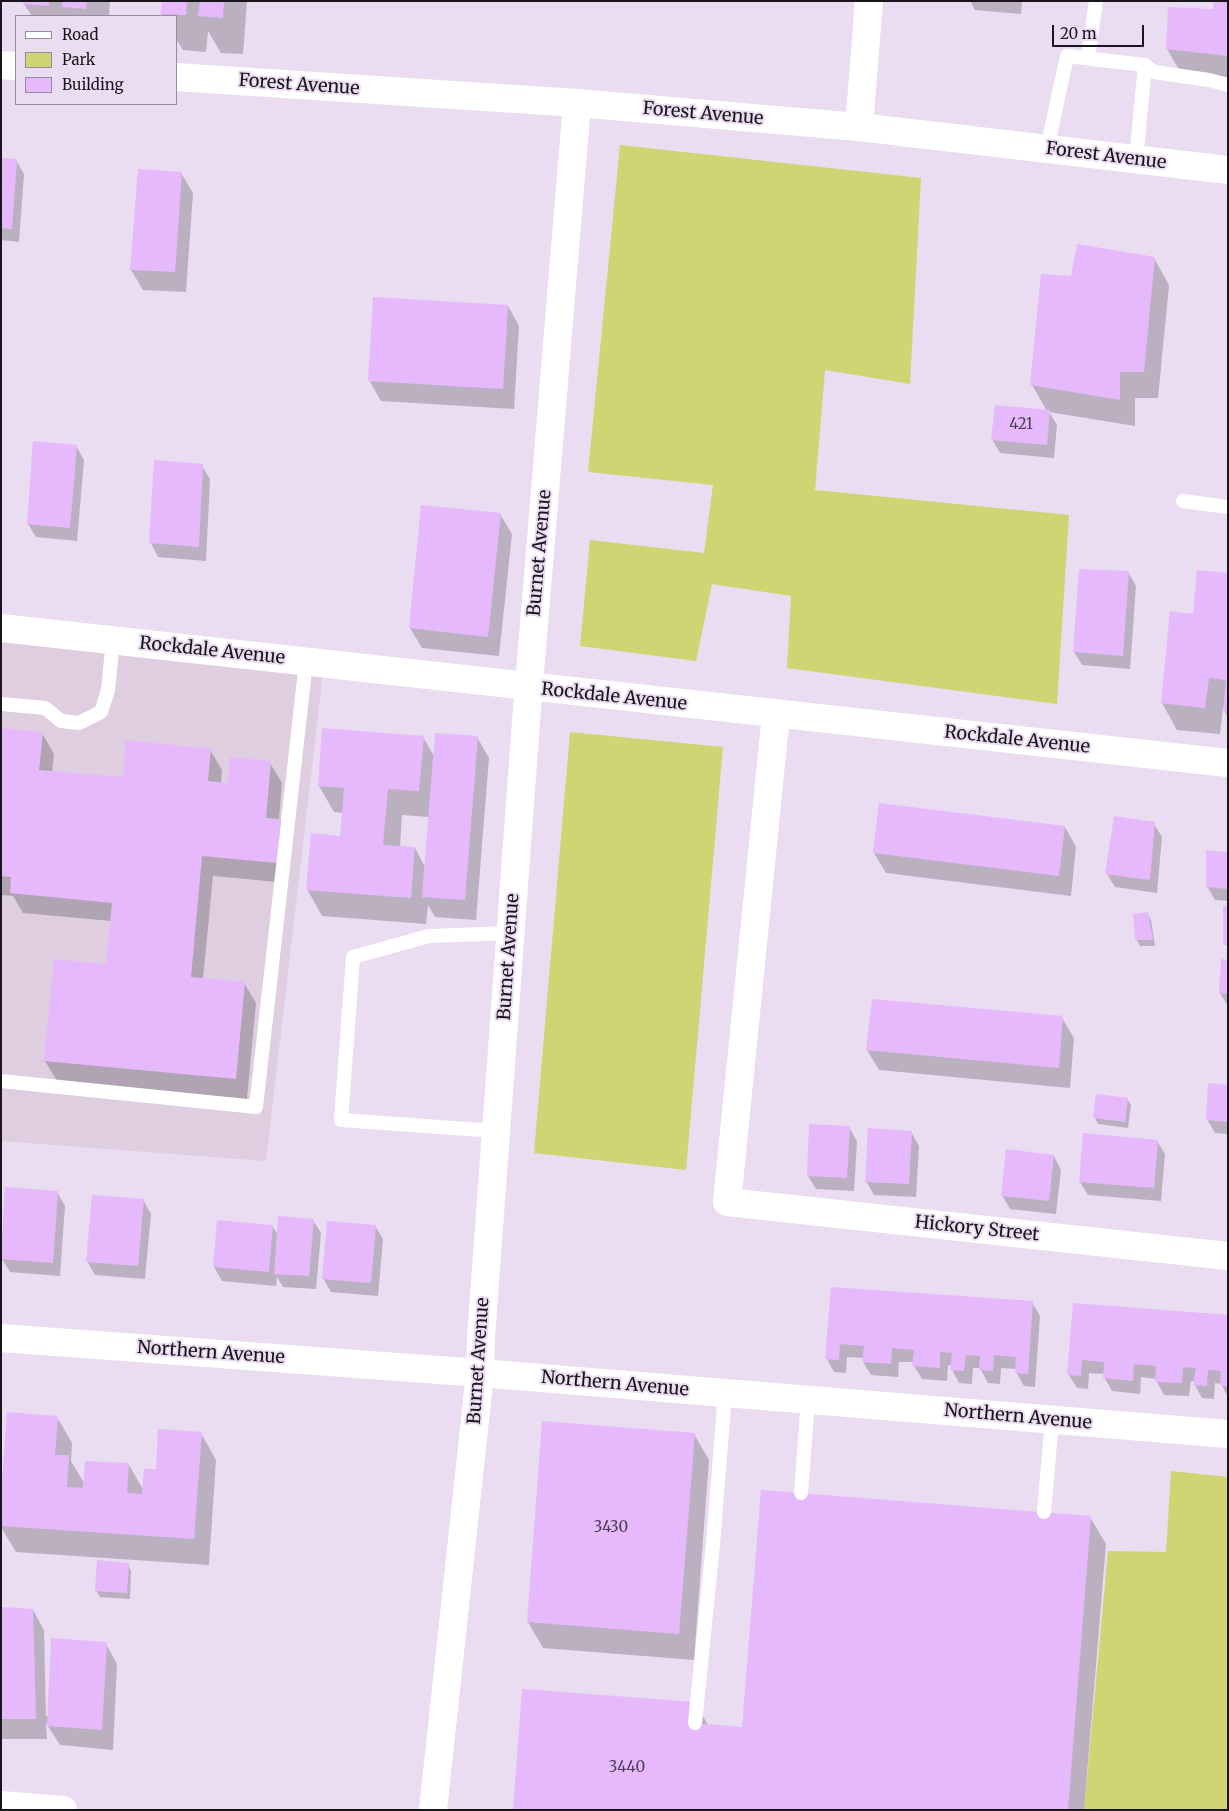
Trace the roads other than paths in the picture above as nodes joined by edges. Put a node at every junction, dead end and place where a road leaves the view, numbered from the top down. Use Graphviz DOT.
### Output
graph roads {
  1 [pos="869,1"];
  2 [pos="1096,1"];
  3 [pos="1088,58"];
  4 [pos="1,65"];
  5 [pos="1145,65"];
  6 [pos="15,66"];
  7 [pos="178,77"];
  8 [pos="1228,85"];
  9 [pos="577,103"];
  10 [pos="858,127"];
  11 [pos="1047,149"];
  12 [pos="1136,159"];
  13 [pos="1228,170"];
  14 [pos="1182,501"];
  15 [pos="1228,507"];
  16 [pos="1,628"];
  17 [pos="112,640"];
  18 [pos="306,662"];
  19 [pos="528,687"];
  20 [pos="1,704"];
  21 [pos="776,714"];
  22 [pos="1228,763"];
  23 [pos="510,933"];
  24 [pos="1,1081"];
  25 [pos="496,1131"];
  26 [pos="1228,1256"];
  27 [pos="1,1338"];
  28 [pos="480,1373"];
  29 [pos="725,1393"];
  30 [pos="808,1400"];
  31 [pos="1052,1420"];
  32 [pos="1228,1434"];
  33 [pos="801,1493"];
  34 [pos="1044,1512"];
  35 [pos="695,1723"];
  36 [pos="1,1805"];
  37 [pos="63,1810"];
  38 [pos="433,1810"];
  1 -- 10 [label="street"];
  2 -- 3 [label="lane"];
  3 -- 5 [label="lane"];
  3 -- 11 [label="lane"];
  4 -- 6 [label="street"];
  5 -- 8 [label="lane"];
  5 -- 12 [label="lane"];
  7 -- 9 [label="street, Forest Avenue"];
  9 -- 10 [label="street, Forest Avenue"];
  9 -- 19 [label="street, Burnet Avenue"];
  10 -- 11 [label="street, Forest Avenue"];
  11 -- 12 [label="street, Forest Avenue"];
  12 -- 13 [label="street, Forest Avenue"];
  14 -- 15 [label="lane"];
  16 -- 17 [label="street, Rockdale Avenue"];
  17 -- 18 [label="street, Rockdale Avenue"];
  17 -- 20 [label="lane"];
  18 -- 19 [label="street, Rockdale Avenue"];
  18 -- 24 [label="lane"];
  19 -- 21 [label="street, Rockdale Avenue"];
  19 -- 23 [label="street, Burnet Avenue"];
  21 -- 22 [label="street, Rockdale Avenue"];
  21 -- 26 [label="street, Hickory Street"];
  23 -- 25 [label="street, Burnet Avenue"];
  23 -- 25 [label="lane"];
  25 -- 28 [label="street, Burnet Avenue"];
  27 -- 28 [label="street, Northern Avenue"];
  28 -- 29 [label="street, Northern Avenue"];
  28 -- 38 [label="street, Burnet Avenue"];
  29 -- 30 [label="street, Northern Avenue"];
  29 -- 35 [label="lane"];
  30 -- 31 [label="street, Northern Avenue"];
  30 -- 33 [label="lane"];
  31 -- 32 [label="street, Northern Avenue"];
  31 -- 34 [label="lane"];
  36 -- 37 [label="street"];
}
